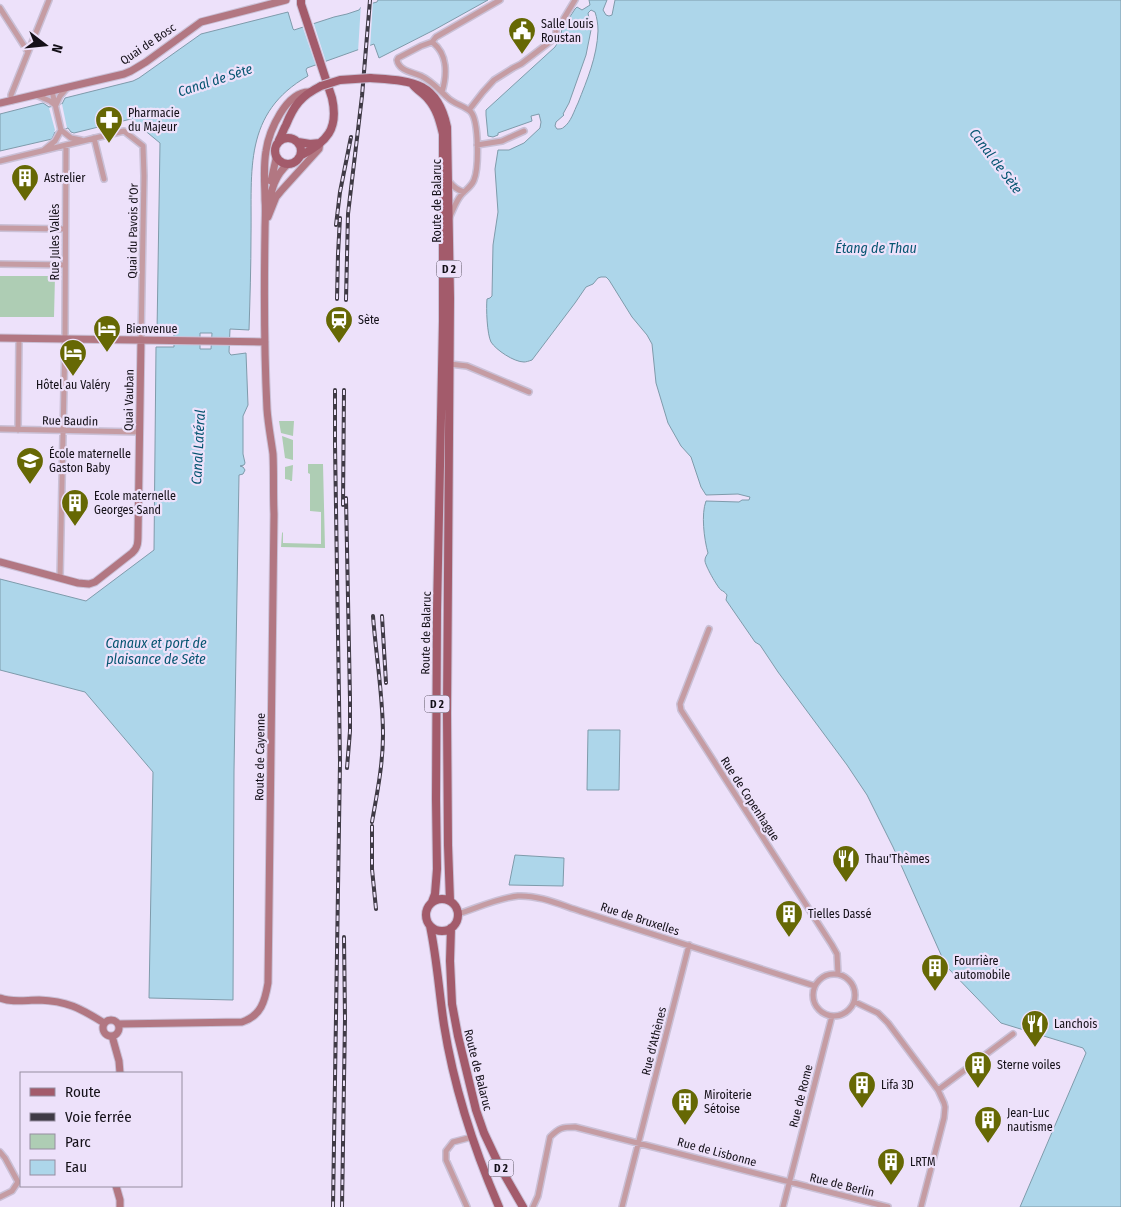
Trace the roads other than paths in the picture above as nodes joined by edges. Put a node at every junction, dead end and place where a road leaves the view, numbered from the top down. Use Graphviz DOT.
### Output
graph roads {
  1 [pos="49,0"];
  2 [pos="286,0"];
  3 [pos="500,0"];
  4 [pos="575,0"];
  5 [pos="276,2"];
  6 [pos="300,2"];
  7 [pos="0,8"];
  8 [pos="549,24"];
  9 [pos="556,28"];
  10 [pos="432,42"];
  11 [pos="28,52"];
  12 [pos="413,84"];
  13 [pos="68,88"];
  14 [pos="52,91"];
  15 [pos="310,92"];
  16 [pos="442,92"];
  17 [pos="36,95"];
  18 [pos="11,101"];
  19 [pos="0,103"];
  20 [pos="55,106"];
  21 [pos="468,110"];
  22 [pos="290,116"];
  23 [pos="61,130"];
  24 [pos="524,131"];
  25 [pos="94,138"];
  26 [pos="84,140"];
  27 [pos="279,140"];
  28 [pos="296,141"];
  29 [pos="320,143"];
  30 [pos="477,144"];
  31 [pos="66,145"];
  32 [pos="42,152"];
  33 [pos="300,156"];
  34 [pos="276,159"];
  35 [pos="0,161"];
  36 [pos="288,164"];
  37 [pos="104,179"];
  38 [pos="449,181"];
  39 [pos="461,193"];
  40 [pos="446,194"];
  41 [pos="265,200"];
  42 [pos="268,217"];
  43 [pos="449,219"];
  44 [pos="0,228"];
  45 [pos="65,229"];
  46 [pos="0,264"];
  47 [pos="65,265"];
  48 [pos="264,295"];
  49 [pos="0,338"];
  50 [pos="19,338"];
  51 [pos="64,339"];
  52 [pos="141,340"];
  53 [pos="265,342"];
  54 [pos="441,364"];
  55 [pos="450,364"];
  56 [pos="529,392"];
  57 [pos="0,429"];
  58 [pos="18,430"];
  59 [pos="63,431"];
  60 [pos="139,432"];
  61 [pos="0,562"];
  62 [pos="60,578"];
  63 [pos="709,629"];
  64 [pos="450,901"];
  65 [pos="432,902"];
  66 [pos="458,914"];
  67 [pos="430,926"];
  68 [pos="451,928"];
  69 [pos="689,945"];
  70 [pos="838,974"];
  71 [pos="815,986"];
  72 [pos="0,998"];
  73 [pos="854,1002"];
  74 [pos="832,1016"];
  75 [pos="104,1023"];
  76 [pos="118,1024"];
  77 [pos="1013,1034"];
  78 [pos="112,1036"];
  79 [pos="120,1072"];
  80 [pos="938,1090"];
  81 [pos="472,1138"];
  82 [pos="638,1142"];
  83 [pos="0,1152"];
  84 [pos="790,1182"];
  85 [pos="116,1187"];
  86 [pos="0,1197"];
  87 [pos="120,1207"];
  88 [pos="467,1207"];
  89 [pos="499,1207"];
  90 [pos="523,1207"];
  91 [pos="533,1207"];
  92 [pos="622,1207"];
  93 [pos="783,1207"];
  94 [pos="888,1207"];
  95 [pos="921,1207"];
  1 -- 11 [label="street"];
  2 -- 5 [label="street, Quai de Bosc"];
  3 -- 10 [label="street"];
  4 -- 9 [label="street"];
  5 -- 13 [label="street, Quai de Bosc"];
  6 -- 29 [label="main road"];
  7 -- 11 [label="street"];
  8 -- 9 [label="street"];
  9 -- 21 [label="street"];
  10 -- 16 [label="street"];
  10 -- 16 [label="street"];
  11 -- 18 [label="street"];
  12 -- 15 [label="main road, Route de Balaruc / D 2, bridge"];
  12 -- 38 [label="main road, Route de Balaruc / D 2"];
  12 -- 40 [label="main road, Route de Balaruc / D 2"];
  13 -- 14 [label="street, Quai de Bosc"];
  13 -- 20 [label="street"];
  14 -- 17 [label="street, Quai de Bosc"];
  14 -- 20 [label="street"];
  15 -- 22 [label="main road, D 2"];
  15 -- 41 [label="street"];
  16 -- 21 [label="street"];
  17 -- 18 [label="street, Quai de Bosc"];
  17 -- 20 [label="street"];
  18 -- 19 [label="street, Quai de Bosc"];
  20 -- 23 [label="street"];
  21 -- 30 [label="street"];
  22 -- 27 [label="main road, D 2"];
  22 -- 28 [label="main road"];
  23 -- 26 [label="street"];
  23 -- 32 [label="street"];
  24 -- 30 [label="street"];
  25 -- 26 [label="street"];
  25 -- 37 [label="street"];
  25 -- 52 [label="street, Quai du Pavois d'Or"];
  26 -- 31 [label="street"];
  27 -- 28 [label="main road"];
  27 -- 34 [label="main road"];
  28 -- 29 [label="main road"];
  28 -- 33 [label="main road"];
  29 -- 33 [label="main road"];
  29 -- 42 [label="street"];
  30 -- 39 [label="street"];
  31 -- 32 [label="street"];
  31 -- 45 [label="street, Rue Jules Vallès"];
  32 -- 35 [label="street"];
  33 -- 36 [label="main road"];
  34 -- 36 [label="main road"];
  34 -- 41 [label="street"];
  36 -- 42 [label="street"];
  38 -- 39 [label="street"];
  38 -- 40 [label="main road, Route de Balaruc / D 2"];
  39 -- 40 [label="street"];
  39 -- 43 [label="street"];
  40 -- 43 [label="main road, Route de Balaruc / D 2"];
  40 -- 54 [label="main road, Route de Balaruc / D 2"];
  41 -- 48 [label="street"];
  42 -- 48 [label="street"];
  43 -- 55 [label="main road, Route de Balaruc / D 2"];
  44 -- 45 [label="street"];
  45 -- 47 [label="street, Rue Jules Vallès"];
  46 -- 47 [label="street"];
  47 -- 51 [label="street, Rue Jules Vallès"];
  48 -- 53 [label="street, Route de Cayenne"];
  49 -- 50 [label="street"];
  50 -- 51 [label="street"];
  50 -- 58 [label="street"];
  51 -- 52 [label="street"];
  51 -- 59 [label="street, Rue Jules Vallès"];
  52 -- 53 [label="street"];
  52 -- 60 [label="street, Quai Vauban"];
  53 -- 76 [label="street, Route de Cayenne"];
  54 -- 55 [label="main road"];
  54 -- 65 [label="main road, Route de Balaruc / D 2"];
  55 -- 56 [label="street"];
  55 -- 64 [label="main road, Route de Balaruc / D 2"];
  57 -- 58 [label="street, Rue Baudin"];
  58 -- 59 [label="street, Rue Baudin"];
  59 -- 60 [label="street, Rue Baudin"];
  59 -- 62 [label="street, Rue Jules Vallès"];
  60 -- 62 [label="street, Quai Vauban"];
  61 -- 62 [label="street"];
  63 -- 70 [label="street, Rue de Copenhague"];
  64 -- 65 [label="main road"];
  64 -- 66 [label="main road"];
  65 -- 67 [label="main road"];
  66 -- 68 [label="main road"];
  66 -- 69 [label="street, Rue de Bruxelles"];
  67 -- 68 [label="main road"];
  67 -- 81 [label="main road, Route de Balaruc / D 2"];
  68 -- 90 [label="main road, Route de Balaruc / D 2"];
  69 -- 71 [label="street, Rue de Bruxelles"];
  69 -- 82 [label="street, Rue d'Athènes"];
  70 -- 71 [label="street"];
  70 -- 73 [label="street"];
  71 -- 74 [label="street"];
  72 -- 75 [label="street, Route de Cayenne"];
  73 -- 74 [label="street"];
  73 -- 80 [label="street"];
  74 -- 84 [label="street, Rue de Rome"];
  75 -- 76 [label="street, Route de Cayenne"];
  75 -- 78 [label="street, Route de Cayenne"];
  76 -- 78 [label="street"];
  77 -- 80 [label="street"];
  78 -- 79 [label="street"];
  80 -- 95 [label="street"];
  81 -- 88 [label="street"];
  81 -- 89 [label="main road, Route de Balaruc / D 2"];
  82 -- 84 [label="street, Rue de Lisbonne"];
  82 -- 91 [label="street, Rue de Lisbonne"];
  82 -- 92 [label="street, Rue d'Athènes"];
  83 -- 86 [label="street"];
  84 -- 93 [label="street, Rue de Rome"];
  84 -- 94 [label="street, Rue de Berlin"];
  85 -- 87 [label="street"];
}
